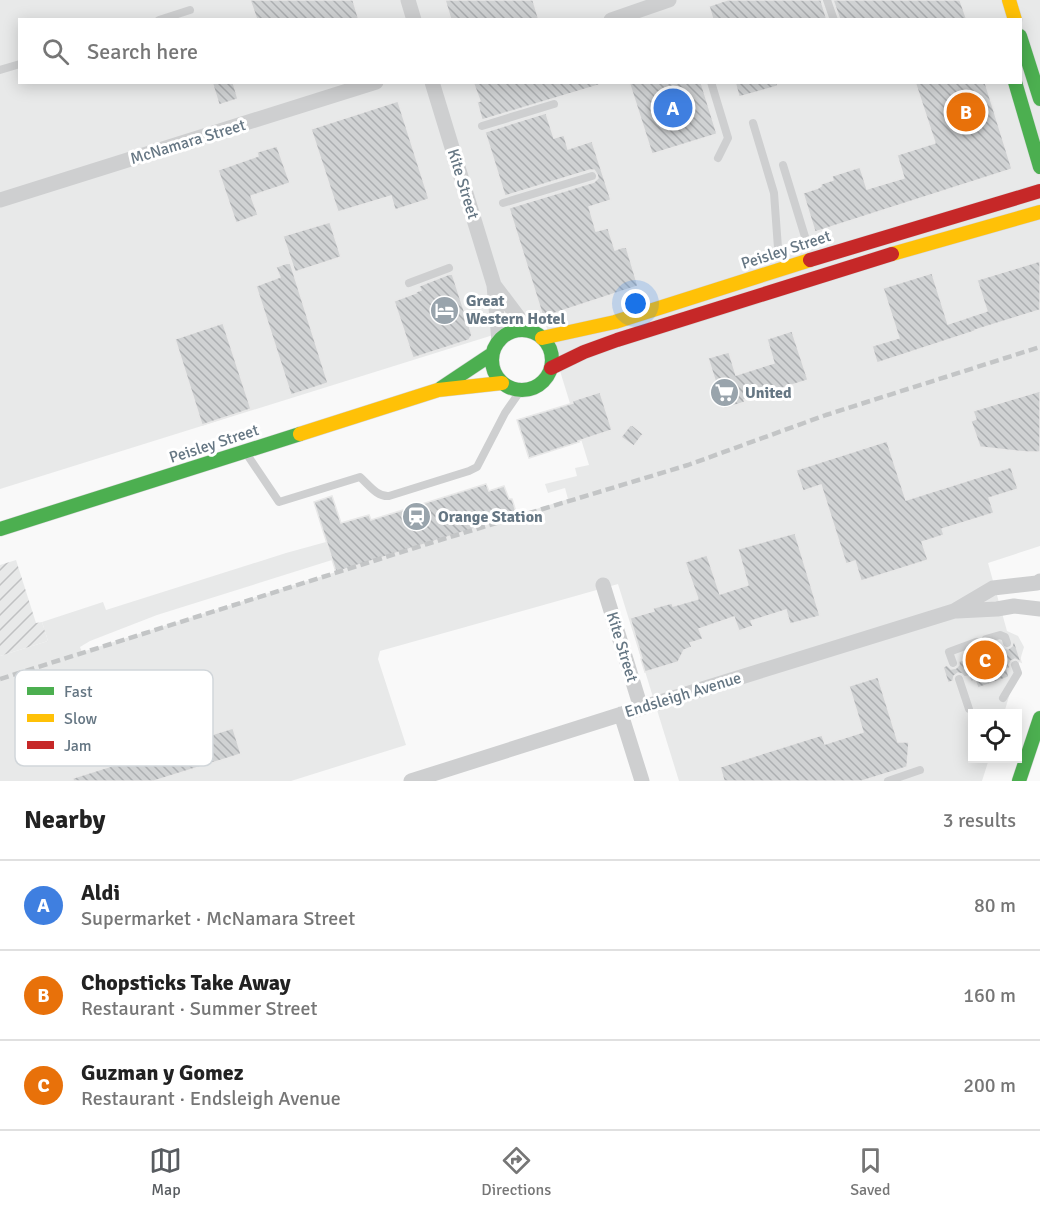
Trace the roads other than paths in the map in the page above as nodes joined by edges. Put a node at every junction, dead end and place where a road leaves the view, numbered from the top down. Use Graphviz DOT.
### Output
graph roads {
  1 [pos="408,0"];
  2 [pos="669,0"];
  3 [pos="827,0"];
  4 [pos="1009,0"];
  5 [pos="189,10"];
  6 [pos="165,18"];
  7 [pos="413,18"];
  8 [pos="617,18"];
  9 [pos="833,18"];
  10 [pos="1014,18"];
  11 [pos="1022,42"];
  12 [pos="18,65"];
  13 [pos="0,70"];
  14 [pos="370,84"];
  15 [pos="433,84"];
  16 [pos="712,84"];
  17 [pos="1016,84"];
  18 [pos="1040,99"];
  19 [pos="554,104"];
  20 [pos="753,123"];
  21 [pos="482,126"];
  22 [pos="718,158"];
  23 [pos="783,165"];
  24 [pos="1040,167"];
  25 [pos="592,176"];
  26 [pos="1040,191"];
  27 [pos="0,200"];
  28 [pos="503,202"];
  29 [pos="1040,212"];
  30 [pos="806,240"];
  31 [pos="778,248"];
  32 [pos="449,268"];
  33 [pos="409,283"];
  34 [pos="494,285"];
  35 [pos="528,330"];
  36 [pos="542,338"];
  37 [pos="496,347"];
  38 [pos="551,368"];
  39 [pos="502,383"];
  40 [pos="438,390"];
  41 [pos="521,390"];
  42 [pos="245,451"];
  43 [pos="0,529"];
  44 [pos="1040,581"];
  45 [pos="603,585"];
  46 [pos="1040,609"];
  47 [pos="954,611"];
  48 [pos="986,639"];
  49 [pos="976,642"];
  50 [pos="1007,643"];
  51 [pos="953,663"];
  52 [pos="1014,665"];
  53 [pos="959,679"];
  54 [pos="1003,698"];
  55 [pos="640,708"];
  56 [pos="969,709"];
  57 [pos="621,714"];
  58 [pos="1040,718"];
  59 [pos="920,770"];
  60 [pos="411,781"];
  61 [pos="642,781"];
  62 [pos="888,781"];
  63 [pos="1019,781"];
  1 -- 7 [label="street"];
  2 -- 8 [label="street"];
  3 -- 9 [label="lane"];
  4 -- 10 [label="main road"];
  5 -- 6 [label="lane"];
  11 -- 18 [label="main road"];
  12 -- 13 [label="lane"];
  14 -- 27 [label="street, McNamara Street"];
  15 -- 34 [label="street, Kite Street"];
  16 -- 22 [label="lane"];
  17 -- 24 [label="main road"];
  19 -- 21 [label="lane"];
  20 -- 31 [label="lane"];
  23 -- 30 [label="lane"];
  25 -- 28 [label="lane"];
  26 -- 36 [label="main road, Peisley Street"];
  29 -- 38 [label="main road"];
  32 -- 33 [label="lane"];
  34 -- 35 [label="street, Kite Street"];
  34 -- 37 [label="street, Kite Street"];
  35 -- 36 [label="main road"];
  35 -- 37 [label="main road"];
  36 -- 38 [label="main road"];
  37 -- 39 [label="main road"];
  37 -- 40 [label="main road, Peisley Street"];
  38 -- 41 [label="main road"];
  39 -- 40 [label="main road, Peisley Street"];
  39 -- 41 [label="main road"];
  40 -- 42 [label="main road, Peisley Street"];
  41 -- 42 [label="lane"];
  42 -- 43 [label="main road, Peisley Street"];
  44 -- 47 [label="street, Endsleigh Avenue"];
  45 -- 55 [label="street, Kite Street"];
  46 -- 47 [label="street, Endsleigh Avenue"];
  47 -- 55 [label="street, Endsleigh Avenue"];
  48 -- 50 [label="lane"];
  49 -- 51 [label="lane"];
  52 -- 54 [label="lane"];
  53 -- 56 [label="lane"];
  55 -- 57 [label="street, Endsleigh Avenue"];
  57 -- 60 [label="street, Endsleigh Avenue"];
  57 -- 61 [label="street"];
  58 -- 63 [label="main road"];
  59 -- 62 [label="lane"];
}
